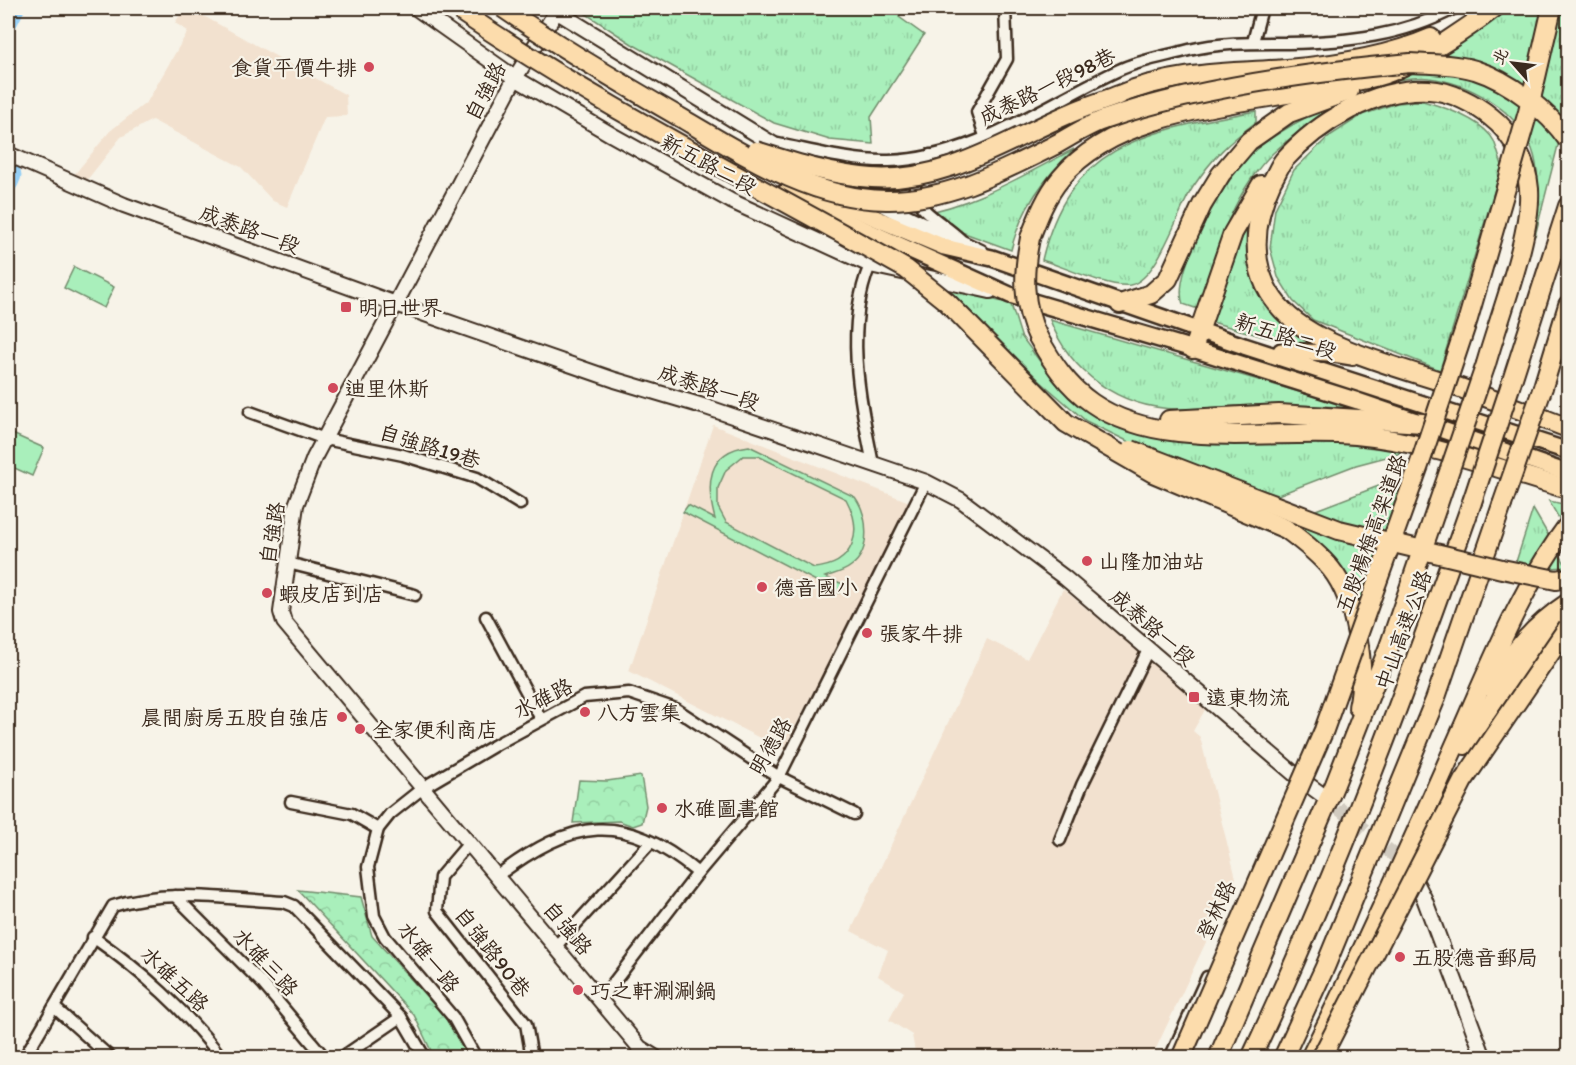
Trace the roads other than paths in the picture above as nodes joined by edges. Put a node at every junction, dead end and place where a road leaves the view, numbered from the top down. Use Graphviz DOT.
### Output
graph roads {
  1 [pos="416,8"];
  2 [pos="460,8"];
  3 [pos="494,8"];
  4 [pos="503,8"];
  5 [pos="1005,8"];
  6 [pos="1262,8"];
  7 [pos="1455,8"];
  8 [pos="1485,8"];
  9 [pos="1494,8"];
  10 [pos="1552,8"];
  11 [pos="553,10"];
  12 [pos="1252,42"];
  13 [pos="535,45"];
  14 [pos="1389,73"];
  15 [pos="515,78"];
  16 [pos="685,120"];
  17 [pos="986,139"];
  18 [pos="1569,140"];
  19 [pos="768,142"];
  20 [pos="8,154"];
  21 [pos="930,155"];
  22 [pos="1282,161"];
  23 [pos="1569,206"];
  24 [pos="859,242"];
  25 [pos="967,245"];
  26 [pos="992,258"];
  27 [pos="870,265"];
  28 [pos="1010,295"];
  29 [pos="396,304"];
  30 [pos="1120,304"];
  31 [pos="1569,305"];
  32 [pos="1201,330"];
  33 [pos="1569,330"];
  34 [pos="1193,349"];
  35 [pos="1262,351"];
  36 [pos="1382,362"];
  37 [pos="1072,386"];
  38 [pos="1543,387"];
  39 [pos="250,412"];
  40 [pos="1423,423"];
  41 [pos="1569,428"];
  42 [pos="325,439"];
  43 [pos="1569,451"];
  44 [pos="873,464"];
  45 [pos="1569,474"];
  46 [pos="926,482"];
  47 [pos="1569,489"];
  48 [pos="520,504"];
  49 [pos="1569,525"];
  50 [pos="288,563"];
  51 [pos="1569,578"];
  52 [pos="415,595"];
  53 [pos="1569,603"];
  54 [pos="486,617"];
  55 [pos="1569,621"];
  56 [pos="1569,627"];
  57 [pos="1148,650"];
  58 [pos="541,719"];
  59 [pos="779,777"];
  60 [pos="1299,778"];
  61 [pos="424,788"];
  62 [pos="1328,789"];
  63 [pos="291,802"];
  64 [pos="854,814"];
  65 [pos="1422,819"];
  66 [pos="378,829"];
  67 [pos="1060,840"];
  68 [pos="651,842"];
  69 [pos="469,843"];
  70 [pos="1409,869"];
  71 [pos="698,873"];
  72 [pos="497,876"];
  73 [pos="175,896"];
  74 [pos="93,937"];
  75 [pos="556,946"];
  76 [pos="601,999"];
  77 [pos="54,1007"];
  78 [pos="401,1017"];
  79 [pos="24,1058"];
  80 [pos="111,1058"];
  81 [pos="222,1058"];
  82 [pos="325,1058"];
  83 [pos="341,1058"];
  84 [pos="425,1058"];
  85 [pos="476,1058"];
  86 [pos="532,1058"];
  87 [pos="657,1058"];
  88 [pos="1170,1058"];
  89 [pos="1181,1058"];
  90 [pos="1218,1058"];
  91 [pos="1251,1058"];
  92 [pos="1283,1058"];
  93 [pos="1310,1058"];
  94 [pos="1321,1058"];
  95 [pos="1484,1058"];
  1 -- 15 [label="main road, 新五路二段"];
  2 -- 13 [label="main road, 新五路二段"];
  2 -- 24 [label="highway, bridge"];
  3 -- 13 [label="main road, 新五路二段"];
  4 -- 16 [label="highway, bridge"];
  5 -- 17 [label="street"];
  6 -- 12 [label="street"];
  7 -- 12 [label="street, 成泰路一段98巷"];
  8 -- 16 [label="highway, bridge"];
  9 -- 14 [label="highway"];
  10 -- 89 [label="highway, 五股楊梅高架道路, bridge"];
  11 -- 13 [label="main road, 自強路"];
  11 -- 19 [label="main road, 新五路二段"];
  12 -- 17 [label="street, 成泰路一段98巷"];
  13 -- 15 [label="main road, 自強路"];
  13 -- 26 [label="main road, 新五路二段"];
  13 -- 28 [label="main road, 新五路二段"];
  14 -- 30 [label="highway"];
  14 -- 37 [label="highway, bridge"];
  15 -- 27 [label="main road, 新五路二段"];
  15 -- 29 [label="main road, 自強路"];
  16 -- 18 [label="highway, bridge"];
  17 -- 21 [label="street, 成泰路一段98巷"];
  19 -- 21 [label="street, 成泰路一段98巷"];
  19 -- 25 [label="main road, 新五路二段"];
  20 -- 29 [label="main road, 成泰路一段"];
  21 -- 25 [label="street"];
  22 -- 32 [label="highway"];
  22 -- 36 [label="highway"];
  22 -- 62 [label="highway, bridge"];
  23 -- 91 [label="highway, 中山高速公路, bridge"];
  24 -- 51 [label="highway, bridge"];
  24 -- 62 [label="highway, bridge"];
  25 -- 26 [label="main road, 新五路二段"];
  26 -- 30 [label="main road, 新五路二段"];
  27 -- 28 [label="main road, 新五路二段"];
  27 -- 44 [label="street"];
  28 -- 34 [label="main road, 新五路二段"];
  29 -- 42 [label="main road, 自強路"];
  29 -- 44 [label="main road, 成泰路一段"];
  30 -- 32 [label="main road, 新五路二段"];
  31 -- 38 [label="highway"];
  32 -- 34 [label="highway"];
  32 -- 35 [label="main road, 新五路二段"];
  33 -- 38 [label="highway"];
  34 -- 40 [label="main road, 新五路二段"];
  35 -- 36 [label="main road"];
  35 -- 43 [label="main road, 新五路二段"];
  36 -- 41 [label="highway"];
  37 -- 40 [label="highway"];
  37 -- 47 [label="highway"];
  38 -- 92 [label="highway, bridge"];
  39 -- 42 [label="street, 自強路19巷"];
  40 -- 45 [label="main road, 新五路二段"];
  42 -- 48 [label="street, 自強路19巷"];
  42 -- 50 [label="main road, 自強路"];
  44 -- 46 [label="main road, 成泰路一段"];
  46 -- 57 [label="main road, 成泰路一段"];
  46 -- 59 [label="street, 明德路"];
  49 -- 65 [label="highway"];
  50 -- 52 [label="street"];
  50 -- 61 [label="main road, 自強路"];
  53 -- 65 [label="highway"];
  54 -- 58 [label="street"];
  55 -- 65 [label="highway"];
  56 -- 94 [label="highway, bridge"];
  57 -- 60 [label="main road, 成泰路一段"];
  57 -- 67 [label="street"];
  58 -- 59 [label="street, 水碓路"];
  58 -- 61 [label="street, 水碓路"];
  59 -- 64 [label="street, 水碓路"];
  59 -- 71 [label="street, 明德路"];
  60 -- 62 [label="main road, 成泰路一段"];
  60 -- 88 [label="street, 登林路"];
  61 -- 66 [label="street, 水碓一路"];
  61 -- 69 [label="main road, 自強路"];
  62 -- 90 [label="highway"];
  63 -- 66 [label="street"];
  65 -- 93 [label="highway"];
  66 -- 85 [label="street, 水碓一路"];
  68 -- 71 [label="street"];
  68 -- 72 [label="street"];
  68 -- 75 [label="street"];
  69 -- 72 [label="main road, 自強路"];
  69 -- 86 [label="street, 自強路90巷"];
  70 -- 95 [label="main road"];
  71 -- 76 [label="street, 明德路"];
  72 -- 75 [label="main road, 自強路"];
  73 -- 74 [label="street"];
  73 -- 78 [label="street"];
  73 -- 82 [label="street, 水碓三路"];
  74 -- 77 [label="street"];
  74 -- 81 [label="street, 水碓五路"];
  75 -- 76 [label="main road, 自強路"];
  76 -- 87 [label="main road, 自強路"];
  77 -- 79 [label="street"];
  77 -- 80 [label="street"];
  78 -- 83 [label="street"];
  78 -- 84 [label="street"];
}
